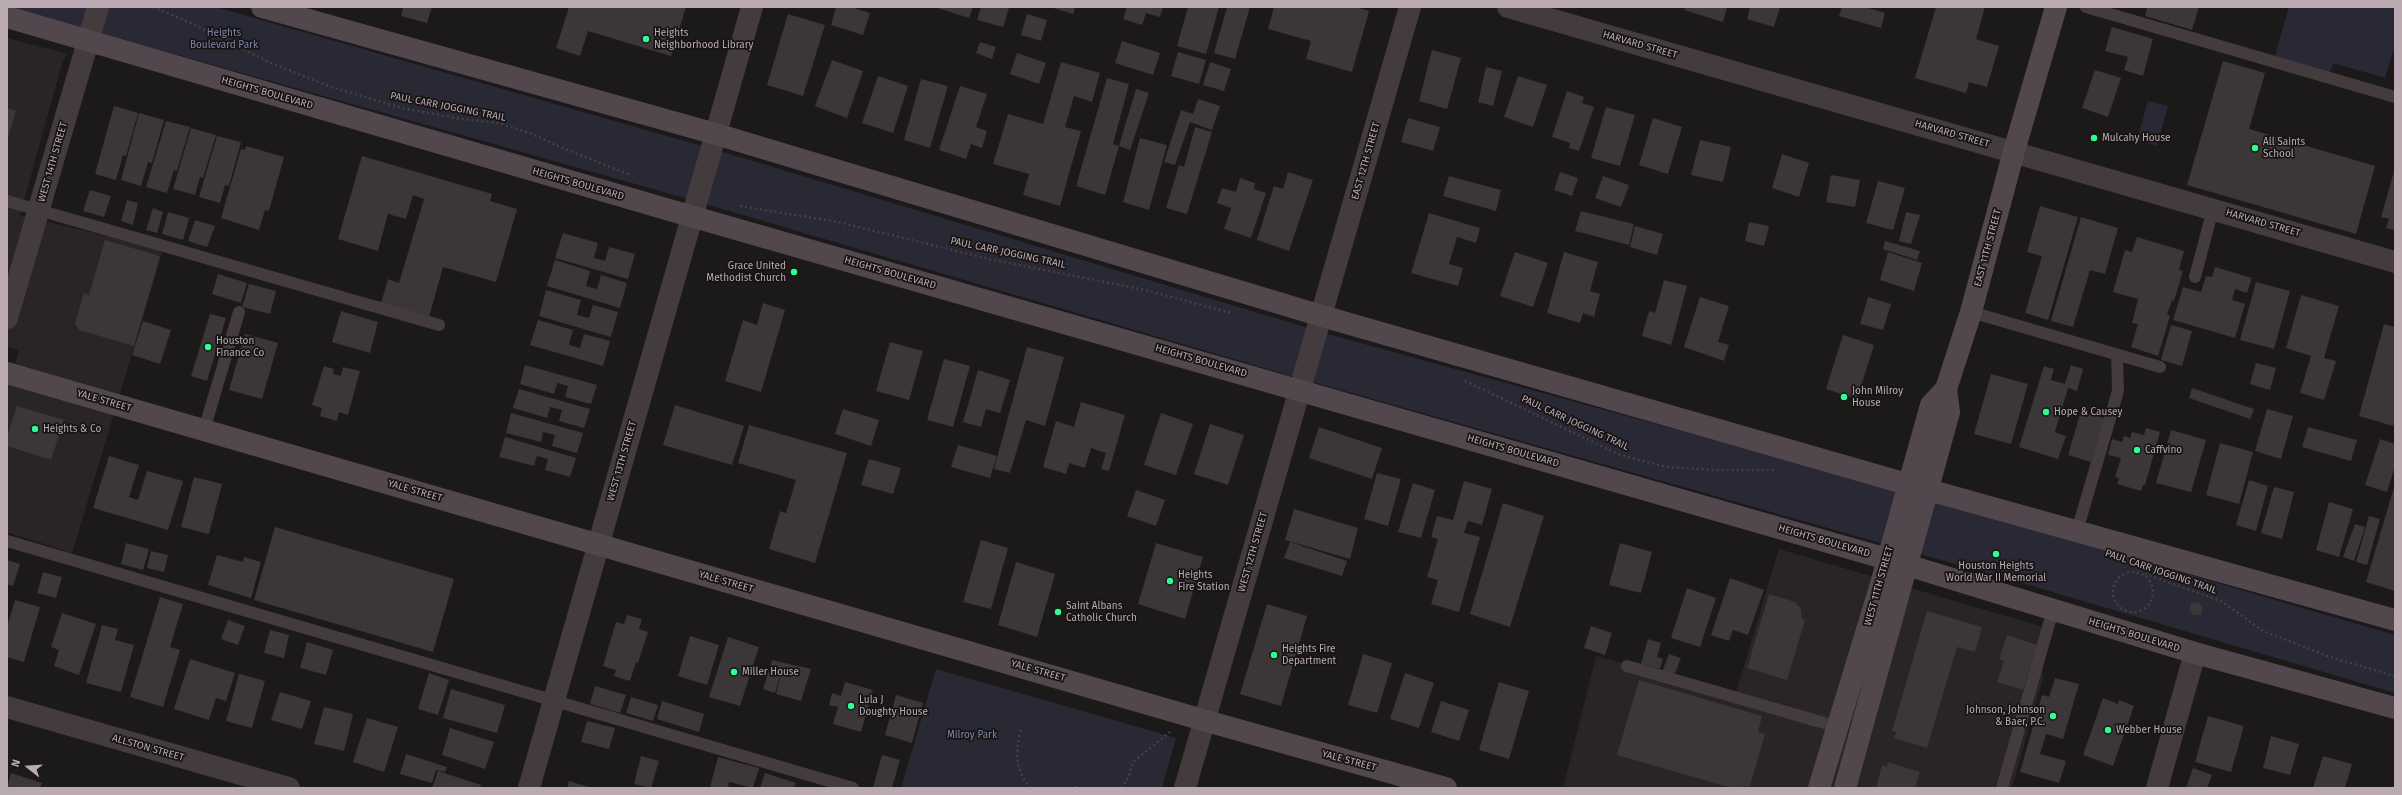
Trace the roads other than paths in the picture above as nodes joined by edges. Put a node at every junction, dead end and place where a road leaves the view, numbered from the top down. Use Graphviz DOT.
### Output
graph roads {
  1 [pos="98,7"];
  2 [pos="262,7"];
  3 [pos="752,7"];
  4 [pos="1410,7"];
  5 [pos="1508,7"];
  6 [pos="2056,7"];
  7 [pos="2086,7"];
  8 [pos="7,17"];
  9 [pos="89,40"];
  10 [pos="2395,97"];
  11 [pos="716,134"];
  12 [pos="2014,151"];
  13 [pos="7,201"];
  14 [pos="2213,208"];
  15 [pos="39,210"];
  16 [pos="692,217"];
  17 [pos="2395,262"];
  18 [pos="2194,277"];
  19 [pos="12,280"];
  20 [pos="239,312"];
  21 [pos="1971,312"];
  22 [pos="1322,316"];
  23 [pos="7,318"];
  24 [pos="439,325"];
  25 [pos="2117,355"];
  26 [pos="2160,367"];
  27 [pos="7,373"];
  28 [pos="1300,389"];
  29 [pos="204,430"];
  30 [pos="1918,487"];
  31 [pos="2077,531"];
  32 [pos="7,541"];
  33 [pos="597,545"];
  34 [pos="1888,559"];
  35 [pos="1908,566"];
  36 [pos="2053,610"];
  37 [pos="2395,620"];
  38 [pos="2195,653"];
  39 [pos="1627,666"];
  40 [pos="554,700"];
  41 [pos="7,707"];
  42 [pos="2395,708"];
  43 [pos="1203,720"];
  44 [pos="1838,727"];
  45 [pos="289,788"];
  46 [pos="529,788"];
  47 [pos="853,788"];
  48 [pos="1185,788"];
  49 [pos="1446,788"];
  50 [pos="1819,788"];
  51 [pos="1845,788"];
  52 [pos="2002,788"];
  53 [pos="2157,788"];
  1 -- 9 [label="street, WEST 14TH STREET"];
  2 -- 11 [label="main road"];
  3 -- 11 [label="street, WEST 13TH STREET"];
  4 -- 22 [label="street, EAST 12TH STREET"];
  5 -- 12 [label="street, HARVARD STREET"];
  6 -- 12 [label="main road, EAST 11TH STREET"];
  7 -- 10 [label="lane"];
  8 -- 9 [label="main road, HEIGHTS BOULEVARD"];
  9 -- 15 [label="street, WEST 14TH STREET"];
  9 -- 16 [label="main road, HEIGHTS BOULEVARD"];
  11 -- 16 [label="street, WEST 13TH STREET"];
  11 -- 22 [label="main road"];
  12 -- 14 [label="street, HARVARD STREET"];
  12 -- 21 [label="main road, EAST 11TH STREET"];
  13 -- 15 [label="lane"];
  14 -- 17 [label="street, HARVARD STREET"];
  14 -- 18 [label="lane"];
  15 -- 19 [label="street, WEST 14TH STREET"];
  15 -- 24 [label="lane"];
  16 -- 28 [label="main road, HEIGHTS BOULEVARD"];
  16 -- 33 [label="street, WEST 13TH STREET"];
  19 -- 23 [label="street, WEST 14TH STREET"];
  20 -- 29 [label="lane"];
  21 -- 25 [label="lane"];
  21 -- 30 [label="main road, EAST 11TH STREET"];
  22 -- 28 [label="street, WEST 12TH STREET"];
  22 -- 30 [label="main road"];
  25 -- 26 [label="lane"];
  25 -- 31 [label="lane"];
  27 -- 29 [label="main road, YALE STREET"];
  28 -- 34 [label="main road, HEIGHTS BOULEVARD"];
  28 -- 43 [label="street, WEST 12TH STREET"];
  29 -- 33 [label="main road, YALE STREET"];
  30 -- 31 [label="main road"];
  30 -- 34 [label="main road, WEST 11TH STREET"];
  30 -- 35 [label="main road"];
  31 -- 37 [label="main road"];
  32 -- 40 [label="lane"];
  33 -- 40 [label="street, WEST 13TH STREET"];
  33 -- 43 [label="main road, YALE STREET"];
  34 -- 35 [label="main road, HEIGHTS BOULEVARD"];
  34 -- 44 [label="main road, WEST 11TH STREET"];
  35 -- 36 [label="main road, HEIGHTS BOULEVARD"];
  35 -- 51 [label="main road"];
  36 -- 38 [label="main road, HEIGHTS BOULEVARD"];
  36 -- 52 [label="lane"];
  38 -- 42 [label="main road, HEIGHTS BOULEVARD"];
  38 -- 53 [label="street"];
  39 -- 44 [label="lane"];
  40 -- 46 [label="street, WEST 13TH STREET"];
  40 -- 47 [label="lane"];
  41 -- 45 [label="street, ALLSTON STREET"];
  43 -- 48 [label="street, WEST 12TH STREET"];
  43 -- 49 [label="main road, YALE STREET"];
  44 -- 50 [label="main road, WEST 11TH STREET"];
}
